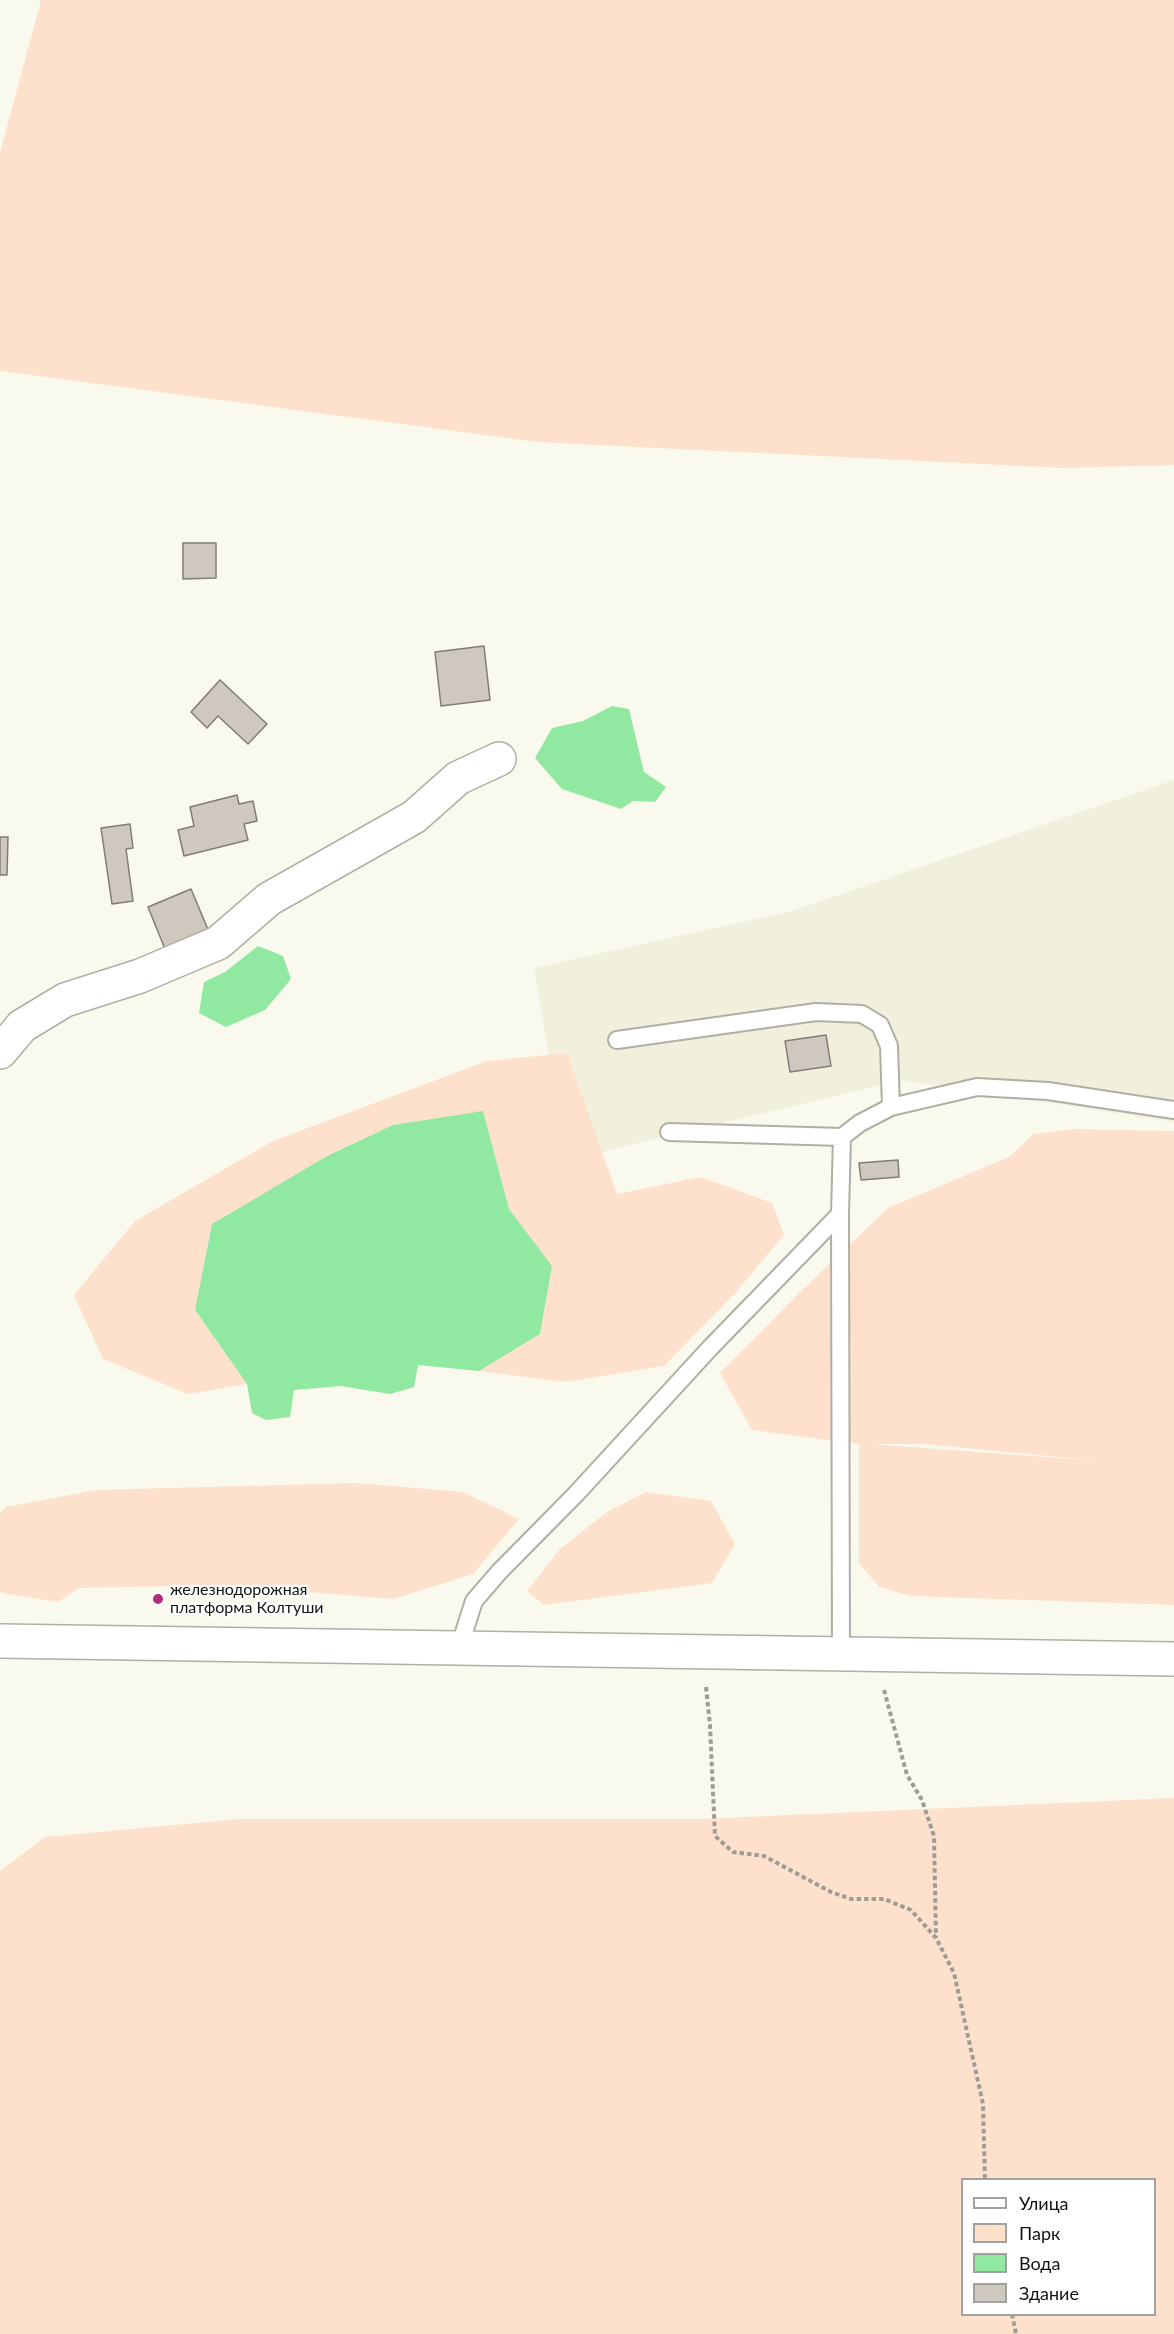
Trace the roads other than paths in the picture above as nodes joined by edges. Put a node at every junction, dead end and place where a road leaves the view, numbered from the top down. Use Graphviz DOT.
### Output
graph roads {
  1 [pos="499,759"];
  2 [pos="617,1040"];
  3 [pos="0,1052"];
  4 [pos="891,1107"];
  5 [pos="1174,1110"];
  6 [pos="669,1132"];
  7 [pos="842,1137"];
  8 [pos="840,1214"];
  9 [pos="0,1641"];
  10 [pos="459,1648"];
  11 [pos="841,1654"];
  12 [pos="1174,1659"];
  1 -- 3 [label="main road"];
  2 -- 4 [label="lane"];
  4 -- 5 [label="lane"];
  4 -- 7 [label="lane"];
  6 -- 7 [label="lane"];
  7 -- 8 [label="lane"];
  8 -- 10 [label="lane"];
  8 -- 11 [label="lane"];
  9 -- 10 [label="main road"];
  10 -- 11 [label="main road"];
  11 -- 12 [label="main road"];
}
